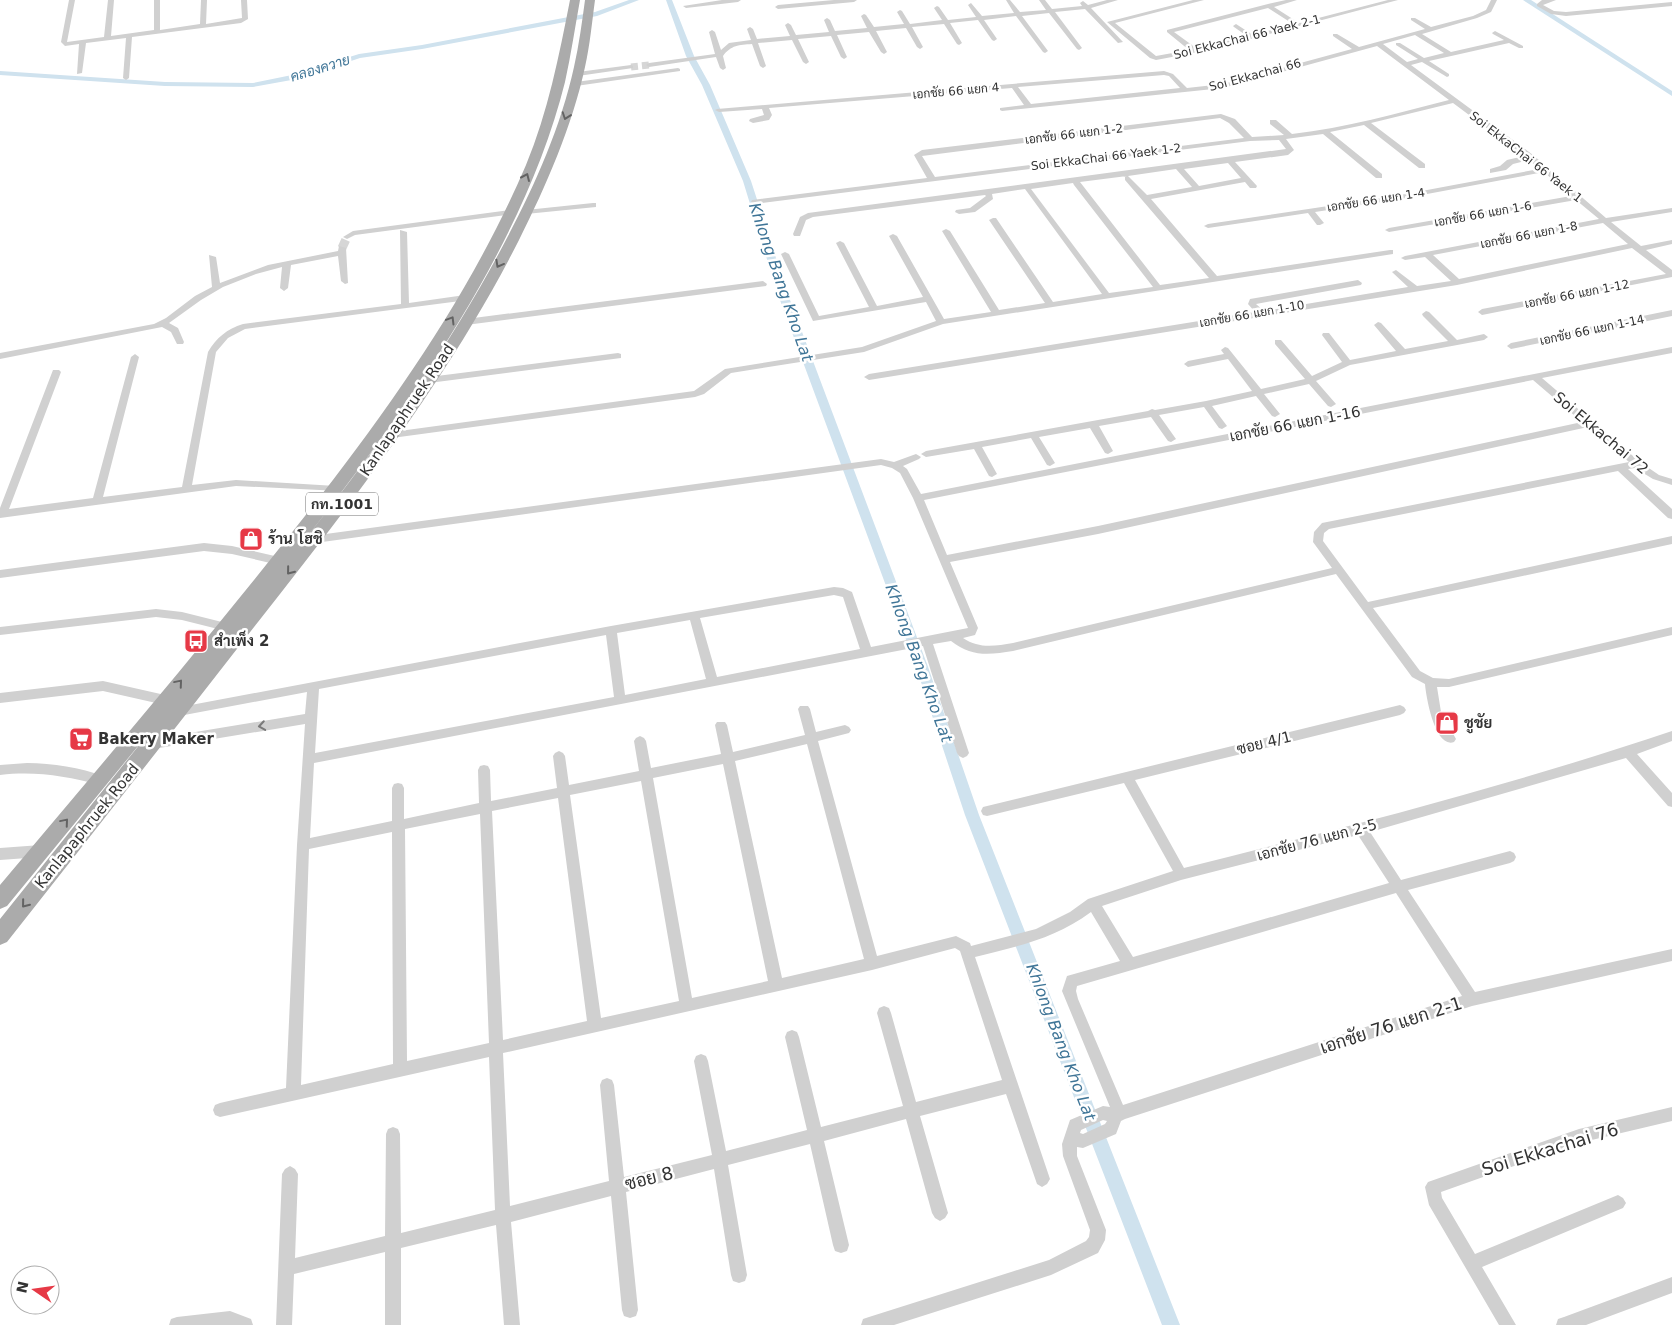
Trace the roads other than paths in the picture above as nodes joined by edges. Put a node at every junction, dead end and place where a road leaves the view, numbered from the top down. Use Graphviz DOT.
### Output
graph roads {
  1 [pos="72,0"];
  2 [pos="111,0"];
  3 [pos="157,0"];
  4 [pos="204,0"];
  5 [pos="244,0"];
  6 [pos="575,0"];
  7 [pos="590,0"];
  8 [pos="738,0"];
  9 [pos="854,0"];
  10 [pos="1008,0"];
  11 [pos="1042,0"];
  12 [pos="1080,0"];
  13 [pos="1115,0"];
  14 [pos="1201,0"];
  15 [pos="1294,0"];
  16 [pos="1395,0"];
  17 [pos="1494,0"];
  18 [pos="1553,0"];
  19 [pos="690,4"];
  20 [pos="1672,4"];
  21 [pos="971,5"];
  22 [pos="1268,6"];
  23 [pos="778,7"];
  24 [pos="1086,7"];
  25 [pos="937,8"];
  26 [pos="1050,11"];
  27 [pos="900,12"];
  28 [pos="1018,14"];
  29 [pos="864,16"];
  30 [pos="980,18"];
  31 [pos="1413,19"];
  32 [pos="827,20"];
  33 [pos="946,22"];
  34 [pos="788,25"];
  35 [pos="1298,25"];
  36 [pos="204,26"];
  37 [pos="908,26"];
  38 [pos="1236,26"];
  39 [pos="750,29"];
  40 [pos="1430,29"];
  41 [pos="871,30"];
  42 [pos="157,32"];
  43 [pos="712,32"];
  44 [pos="1416,33"];
  45 [pos="1495,33"];
  46 [pos="834,34"];
  47 [pos="1335,35"];
  48 [pos="129,36"];
  49 [pos="1252,37"];
  50 [pos="793,38"];
  51 [pos="107,39"];
  52 [pos="994,39"];
  53 [pos="1509,41"];
  54 [pos="82,42"];
  55 [pos="755,42"];
  56 [pos="1120,42"];
  57 [pos="959,43"];
  58 [pos="1377,43"];
  59 [pos="1398,44"];
  60 [pos="1521,46"];
  61 [pos="920,47"];
  62 [pos="1079,48"];
  63 [pos="1356,48"];
  64 [pos="1194,50"];
  65 [pos="1044,51"];
  66 [pos="1136,51"];
  67 [pos="884,52"];
  68 [pos="1450,54"];
  69 [pos="720,55"];
  70 [pos="844,57"];
  71 [pos="1144,60"];
  72 [pos="1423,60"];
  73 [pos="806,62"];
  74 [pos="1410,63"];
  75 [pos="649,64"];
  76 [pos="763,66"];
  77 [pos="631,67"];
  78 [pos="1149,67"];
  79 [pos="723,68"];
  80 [pos="678,70"];
  81 [pos="79,73"];
  82 [pos="1154,74"];
  83 [pos="1447,75"];
  84 [pos="126,78"];
  85 [pos="577,79"];
  86 [pos="1014,86"];
  87 [pos="1186,91"];
  88 [pos="1454,101"];
  89 [pos="1028,106"];
  90 [pos="765,108"];
  91 [pos="1002,109"];
  92 [pos="718,110"];
  93 [pos="753,121"];
  94 [pos="1273,122"];
  95 [pos="1365,122"];
  96 [pos="1325,132"];
  97 [pos="1292,137"];
  98 [pos="1282,138"];
  99 [pos="1250,139"];
  100 [pos="1530,157"];
  101 [pos="1062,163"];
  102 [pos="1232,163"];
  103 [pos="1422,166"];
  104 [pos="1179,168"];
  105 [pos="1545,170"];
  106 [pos="1493,171"];
  107 [pos="1379,176"];
  108 [pos="1128,178"];
  109 [pos="932,180"];
  110 [pos="1074,181"];
  111 [pos="1198,188"];
  112 [pos="1028,190"];
  113 [pos="987,192"];
  114 [pos="1146,198"];
  115 [pos="1577,198"];
  116 [pos="756,202"];
  117 [pos="593,205"];
  118 [pos="1310,210"];
  119 [pos="1672,210"];
  120 [pos="510,212"];
  121 [pos="526,212"];
  122 [pos="959,212"];
  123 [pos="993,220"];
  124 [pos="1606,220"];
  125 [pos="1320,222"];
  126 [pos="1208,226"];
  127 [pos="1389,230"];
  128 [pos="946,231"];
  129 [pos="403,232"];
  130 [pos="797,234"];
  131 [pos="893,236"];
  132 [pos="347,237"];
  133 [pos="1670,242"];
  134 [pos="840,243"];
  135 [pos="1637,247"];
  136 [pos="1390,252"];
  137 [pos="786,254"];
  138 [pos="1427,254"];
  139 [pos="212,258"];
  140 [pos="1405,258"];
  141 [pos="287,263"];
  142 [pos="1396,272"];
  143 [pos="1672,274"];
  144 [pos="1215,279"];
  145 [pos="345,281"];
  146 [pos="1457,282"];
  147 [pos="1358,283"];
  148 [pos="762,284"];
  149 [pos="1411,285"];
  150 [pos="1382,286"];
  151 [pos="216,288"];
  152 [pos="284,288"];
  153 [pos="1158,288"];
  154 [pos="1107,296"];
  155 [pos="465,298"];
  156 [pos="929,300"];
  157 [pos="1052,304"];
  158 [pos="405,306"];
  159 [pos="874,309"];
  160 [pos="1261,312"];
  161 [pos="1482,312"];
  162 [pos="996,313"];
  163 [pos="1672,313"];
  164 [pos="1426,314"];
  165 [pos="466,322"];
  166 [pos="941,322"];
  167 [pos="163,324"];
  168 [pos="1378,325"];
  169 [pos="1326,335"];
  170 [pos="1484,337"];
  171 [pos="180,342"];
  172 [pos="1278,342"];
  173 [pos="1455,343"];
  174 [pos="1511,346"];
  175 [pos="1672,350"];
  176 [pos="1403,353"];
  177 [pos="0,356"];
  178 [pos="618,356"];
  179 [pos="135,357"];
  180 [pos="1348,363"];
  181 [pos="1188,364"];
  182 [pos="56,372"];
  183 [pos="869,377"];
  184 [pos="1535,377"];
  185 [pos="429,380"];
  186 [pos="1312,381"];
  187 [pos="1260,392"];
  188 [pos="1206,404"];
  189 [pos="1331,404"];
  190 [pos="1152,412"];
  191 [pos="1276,414"];
  192 [pos="1092,423"];
  193 [pos="1589,424"];
  194 [pos="1222,426"];
  195 [pos="1033,434"];
  196 [pos="392,435"];
  197 [pos="1171,440"];
  198 [pos="976,444"];
  199 [pos="1108,451"];
  200 [pos="1050,463"];
  201 [pos="1637,464"];
  202 [pos="895,465"];
  203 [pos="1620,467"];
  204 [pos="992,474"];
  205 [pos="1672,482"];
  206 [pos="336,489"];
  207 [pos="186,490"];
  208 [pos="918,498"];
  209 [pos="97,501"];
  210 [pos="1,513"];
  211 [pos="1672,515"];
  212 [pos="315,538"];
  213 [pos="1672,540"];
  214 [pos="944,559"];
  215 [pos="279,561"];
  216 [pos="1339,570"];
  217 [pos="0,574"];
  218 [pos="1366,606"];
  219 [pos="694,616"];
  220 [pos="226,627"];
  221 [pos="610,630"];
  222 [pos="0,631"];
  223 [pos="1672,631"];
  224 [pos="952,636"];
  225 [pos="925,642"];
  226 [pos="867,652"];
  227 [pos="1431,682"];
  228 [pos="713,683"];
  229 [pos="313,686"];
  230 [pos="0,698"];
  231 [pos="620,701"];
  232 [pos="172,706"];
  233 [pos="804,709"];
  234 [pos="1400,710"];
  235 [pos="311,718"];
  236 [pos="721,725"];
  237 [pos="845,730"];
  238 [pos="1672,736"];
  239 [pos="810,738"];
  240 [pos="1450,739"];
  241 [pos="640,741"];
  242 [pos="153,744"];
  243 [pos="1628,752"];
  244 [pos="963,753"];
  245 [pos="559,756"];
  246 [pos="726,758"];
  247 [pos="309,759"];
  248 [pos="0,770"];
  249 [pos="484,770"];
  250 [pos="644,775"];
  251 [pos="1128,777"];
  252 [pos="100,780"];
  253 [pos="398,788"];
  254 [pos="564,791"];
  255 [pos="1672,802"];
  256 [pos="485,808"];
  257 [pos="986,811"];
  258 [pos="398,825"];
  259 [pos="1361,829"];
  260 [pos="303,845"];
  261 [pos="40,851"];
  262 [pos="0,854"];
  263 [pos="1510,857"];
  264 [pos="1181,874"];
  265 [pos="1400,886"];
  266 [pos="0,900"];
  267 [pos="1093,903"];
  268 [pos="0,935"];
  269 [pos="967,953"];
  270 [pos="1672,955"];
  271 [pos="1128,963"];
  272 [pos="872,964"];
  273 [pos="776,984"];
  274 [pos="1472,1000"];
  275 [pos="686,1004"];
  276 [pos="884,1013"];
  277 [pos="595,1026"];
  278 [pos="792,1037"];
  279 [pos="496,1049"];
  280 [pos="701,1061"];
  281 [pos="400,1070"];
  282 [pos="606,1084"];
  283 [pos="1012,1085"];
  284 [pos="293,1092"];
  285 [pos="220,1110"];
  286 [pos="913,1110"];
  287 [pos="1672,1114"];
  288 [pos="1113,1118"];
  289 [pos="393,1134"];
  290 [pos="816,1135"];
  291 [pos="720,1160"];
  292 [pos="290,1174"];
  293 [pos="1042,1179"];
  294 [pos="617,1186"];
  295 [pos="1618,1203"];
  296 [pos="940,1212"];
  297 [pos="503,1216"];
  298 [pos="394,1243"];
  299 [pos="841,1245"];
  300 [pos="1472,1263"];
  301 [pos="286,1268"];
  302 [pos="739,1275"];
  303 [pos="1672,1285"];
  304 [pos="630,1310"];
  305 [pos="177,1325"];
  306 [pos="245,1325"];
  307 [pos="284,1325"];
  308 [pos="393,1325"];
  309 [pos="512,1325"];
  310 [pos="869,1325"];
  311 [pos="1508,1325"];
  312 [pos="1564,1325"];
  1 -- 54 [label="street"];
  2 -- 51 [label="street"];
  3 -- 42 [label="street"];
  4 -- 36 [label="street"];
  5 -- 36 [label="street"];
  120 -- 6 [label="main road, Kanlapaphruek Road / กท.1001, one-way"];
  7 -- 85 [label="main road, Kanlapaphruek Road / กท.1001"];
  8 -- 19 [label="street"];
  9 -- 23 [label="street"];
  10 -- 28 [label="street"];
  11 -- 26 [label="street"];
  12 -- 24 [label="street"];
  13 -- 24 [label="street"];
  14 -- 64 [label="street, Soi EkkaChai 66 Yaek 2-1"];
  15 -- 22 [label="street"];
  16 -- 35 [label="street, Soi EkkaChai 66 Yaek 2-1"];
  17 -- 40 [label="street, Soi Ekkachai 66"];
  18 -- 20 [label="street"];
  21 -- 30 [label="street"];
  22 -- 35 [label="street"];
  22 -- 64 [label="street"];
  24 -- 26 [label="street"];
  24 -- 56 [label="street"];
  25 -- 33 [label="street"];
  26 -- 28 [label="street"];
  26 -- 62 [label="street"];
  27 -- 37 [label="street"];
  28 -- 30 [label="street"];
  28 -- 65 [label="street"];
  29 -- 41 [label="street"];
  30 -- 33 [label="street"];
  30 -- 52 [label="street"];
  31 -- 40 [label="street"];
  32 -- 46 [label="street"];
  33 -- 37 [label="street"];
  33 -- 57 [label="street"];
  34 -- 50 [label="street"];
  35 -- 49 [label="street, Soi EkkaChai 66 Yaek 2-1"];
  36 -- 42 [label="street"];
  37 -- 41 [label="street"];
  37 -- 61 [label="street"];
  38 -- 49 [label="street"];
  39 -- 55 [label="street"];
  40 -- 44 [label="street, Soi Ekkachai 66"];
  41 -- 46 [label="street"];
  41 -- 67 [label="street"];
  42 -- 48 [label="street"];
  43 -- 69 [label="street"];
  44 -- 58 [label="street, Soi Ekkachai 66"];
  44 -- 68 [label="street"];
  45 -- 53 [label="street"];
  46 -- 50 [label="street"];
  46 -- 70 [label="street"];
  47 -- 63 [label="street"];
  48 -- 51 [label="street"];
  48 -- 84 [label="street"];
  49 -- 64 [label="street, Soi EkkaChai 66 Yaek 2-1"];
  50 -- 55 [label="street"];
  50 -- 73 [label="street"];
  51 -- 54 [label="street"];
  53 -- 60 [label="street"];
  53 -- 68 [label="street"];
  54 -- 81 [label="street"];
  55 -- 69 [label="street"];
  55 -- 76 [label="street"];
  58 -- 63 [label="street, Soi Ekkachai 66"];
  58 -- 88 [label="street, Soi EkkaChai 66 Yaek 1"];
  59 -- 72 [label="street"];
  63 -- 87 [label="street, Soi Ekkachai 66"];
  66 -- 71 [label="street"];
  68 -- 72 [label="street"];
  69 -- 75 [label="street"];
  69 -- 79 [label="street"];
  72 -- 74 [label="street"];
  72 -- 83 [label="street"];
  77 -- 85 [label="street"];
  78 -- 82 [label="street"];
  80 -- 85 [label="street"];
  82 -- 86 [label="street, เอกชัย 66 แยก 4"];
  82 -- 87 [label="street, เอกชัย 66 แยก 4"];
  85 -- 121 [label="main road, Kanlapaphruek Road / กท.1001, one-way"];
  86 -- 89 [label="street"];
  86 -- 90 [label="street, เอกชัย 66 แยก 4"];
  87 -- 89 [label="street, Soi Ekkachai 66"];
  88 -- 95 [label="street, Soi EkkaChai 66 Yaek 1-2"];
  88 -- 100 [label="street, Soi EkkaChai 66 Yaek 1"];
  89 -- 91 [label="street, Soi Ekkachai 66"];
  90 -- 92 [label="street, เอกชัย 66 แยก 4"];
  90 -- 93 [label="street"];
  94 -- 97 [label="street"];
  95 -- 96 [label="street, Soi EkkaChai 66 Yaek 1-2"];
  95 -- 103 [label="street"];
  96 -- 97 [label="street, Soi EkkaChai 66 Yaek 1-2"];
  96 -- 107 [label="street"];
  97 -- 98 [label="street, Soi EkkaChai 66 Yaek 1-2"];
  98 -- 99 [label="street, Soi EkkaChai 66 Yaek 1-2"];
  98 -- 110 [label="street"];
  99 -- 101 [label="street, Soi EkkaChai 66 Yaek 1-2"];
  99 -- 109 [label="street, เอกชัย 66 แยก 1-2"];
  100 -- 105 [label="street, Soi EkkaChai 66 Yaek 1"];
  100 -- 106 [label="street"];
  101 -- 109 [label="street, Soi EkkaChai 66 Yaek 1-2"];
  101 -- 110 [label="street"];
  102 -- 111 [label="street"];
  104 -- 111 [label="street"];
  105 -- 115 [label="street, Soi EkkaChai 66 Yaek 1"];
  105 -- 118 [label="street, เอกชัย 66 แยก 1-4"];
  108 -- 114 [label="street"];
  109 -- 116 [label="street, Soi EkkaChai 66 Yaek 1-2"];
  110 -- 113 [label="street"];
  110 -- 153 [label="street"];
  111 -- 114 [label="street"];
  112 -- 154 [label="street"];
  113 -- 122 [label="street"];
  113 -- 130 [label="street"];
  114 -- 144 [label="street"];
  115 -- 124 [label="street, Soi EkkaChai 66 Yaek 1"];
  115 -- 127 [label="street, เอกชัย 66 แยก 1-6"];
  117 -- 121 [label="street"];
  118 -- 125 [label="street"];
  118 -- 126 [label="street, เอกชัย 66 แยก 1-4"];
  119 -- 124 [label="street, เอกชัย 66 แยก 1-8"];
  120 -- 132 [label="street"];
  120 -- 155 [label="main road, Kanlapaphruek Road / กท.1001"];
  121 -- 165 [label="main road, Kanlapaphruek Road / กท.1001, one-way"];
  123 -- 157 [label="street"];
  124 -- 135 [label="street, Soi EkkaChai 66 Yaek 1"];
  124 -- 138 [label="street, เอกชัย 66 แยก 1-8"];
  128 -- 162 [label="street"];
  129 -- 158 [label="street"];
  131 -- 156 [label="street"];
  133 -- 135 [label="street, เอกชัย 66 แยก 1-10"];
  134 -- 159 [label="street"];
  135 -- 143 [label="street, Soi EkkaChai 66 Yaek 1"];
  135 -- 146 [label="street, เอกชัย 66 แยก 1-10"];
  136 -- 144 [label="street"];
  137 -- 159 [label="street"];
  138 -- 140 [label="street, เอกชัย 66 แยก 1-8"];
  138 -- 146 [label="street"];
  139 -- 151 [label="street"];
  141 -- 145 [label="street"];
  141 -- 151 [label="street"];
  141 -- 152 [label="street"];
  142 -- 149 [label="street"];
  143 -- 161 [label="street, เอกชัย 66 แยก 1-12"];
  144 -- 153 [label="street"];
  146 -- 149 [label="street, เอกชัย 66 แยก 1-10"];
  147 -- 160 [label="street"];
  148 -- 165 [label="street"];
  149 -- 150 [label="street"];
  149 -- 160 [label="street, เอกชัย 66 แยก 1-10"];
  151 -- 167 [label="street"];
  153 -- 154 [label="street"];
  154 -- 157 [label="street"];
  155 -- 158 [label="street"];
  206 -- 155 [label="main road, Kanlapaphruek Road / กท.1001, one-way"];
  156 -- 159 [label="street"];
  156 -- 166 [label="street"];
  157 -- 162 [label="street"];
  158 -- 207 [label="street"];
  160 -- 183 [label="street, เอกชัย 66 แยก 1-10"];
  162 -- 166 [label="street"];
  163 -- 174 [label="street, เอกชัย 66 แยก 1-14"];
  164 -- 173 [label="street"];
  165 -- 185 [label="main road, Kanlapaphruek Road / กท.1001"];
  166 -- 196 [label="street"];
  167 -- 171 [label="street"];
  167 -- 177 [label="street"];
  168 -- 176 [label="street"];
  169 -- 180 [label="street"];
  170 -- 173 [label="street"];
  172 -- 186 [label="street"];
  173 -- 176 [label="street"];
  175 -- 184 [label="street, เอกชัย 66 แยก 1-16"];
  176 -- 180 [label="street"];
  178 -- 185 [label="street"];
  179 -- 209 [label="street"];
  180 -- 186 [label="street"];
  181 -- 187 [label="street"];
  182 -- 210 [label="street"];
  184 -- 193 [label="street, Soi Ekkachai 72"];
  184 -- 208 [label="street, เอกชัย 66 แยก 1-16"];
  185 -- 196 [label="main road, Kanlapaphruek Road / กท.1001"];
  186 -- 187 [label="street"];
  186 -- 189 [label="street"];
  187 -- 188 [label="street"];
  187 -- 191 [label="street"];
  188 -- 190 [label="street"];
  188 -- 194 [label="street"];
  190 -- 192 [label="street"];
  190 -- 197 [label="street"];
  192 -- 195 [label="street"];
  192 -- 199 [label="street"];
  193 -- 201 [label="street, Soi Ekkachai 72"];
  193 -- 214 [label="street"];
  195 -- 198 [label="street"];
  195 -- 200 [label="street"];
  196 -- 212 [label="main road, Kanlapaphruek Road / กท.1001"];
  198 -- 202 [label="street"];
  198 -- 204 [label="street"];
  201 -- 203 [label="street"];
  201 -- 205 [label="street, Soi Ekkachai 72"];
  202 -- 208 [label="street"];
  202 -- 212 [label="street"];
  203 -- 211 [label="street"];
  203 -- 216 [label="street"];
  206 -- 207 [label="street"];
  206 -- 215 [label="main road, Kanlapaphruek Road / กท.1001"];
  207 -- 209 [label="street"];
  208 -- 214 [label="street"];
  209 -- 210 [label="street"];
  212 -- 232 [label="main road, Kanlapaphruek Road / กท.1001, one-way"];
  213 -- 218 [label="street"];
  214 -- 224 [label="street"];
  215 -- 217 [label="street"];
  215 -- 220 [label="main road, Kanlapaphruek Road / กท.1001"];
  216 -- 218 [label="street"];
  216 -- 224 [label="street"];
  218 -- 227 [label="street"];
  219 -- 221 [label="street"];
  219 -- 226 [label="street"];
  219 -- 228 [label="street"];
  220 -- 222 [label="street"];
  232 -- 220 [label="main road, Kanlapaphruek Road / กท.1001, one-way"];
  221 -- 229 [label="street"];
  221 -- 231 [label="street"];
  223 -- 227 [label="street"];
  224 -- 225 [label="street"];
  225 -- 226 [label="street"];
  225 -- 244 [label="street"];
  226 -- 228 [label="street"];
  227 -- 240 [label="street"];
  228 -- 231 [label="street"];
  229 -- 232 [label="street"];
  229 -- 235 [label="street"];
  230 -- 232 [label="street"];
  231 -- 247 [label="street"];
  232 -- 242 [label="main road, Kanlapaphruek Road / กท.1001"];
  232 -- 252 [label="main road, Kanlapaphruek Road / กท.1001"];
  233 -- 239 [label="street"];
  234 -- 251 [label="street, ซอย 4/1"];
  235 -- 242 [label="street, one-way"];
  235 -- 247 [label="street"];
  236 -- 246 [label="street"];
  237 -- 239 [label="street"];
  238 -- 243 [label="street, เอกชัย 76 แยก 2-5"];
  239 -- 246 [label="street"];
  239 -- 272 [label="street"];
  241 -- 250 [label="street"];
  242 -- 268 [label="main road, Kanlapaphruek Road / กท.1001, one-way"];
  243 -- 255 [label="street"];
  243 -- 259 [label="street, เอกชัย 76 แยก 2-5"];
  245 -- 254 [label="street"];
  246 -- 250 [label="street"];
  246 -- 273 [label="street"];
  247 -- 260 [label="street"];
  248 -- 252 [label="street"];
  249 -- 256 [label="street"];
  250 -- 254 [label="street"];
  250 -- 275 [label="street"];
  251 -- 257 [label="street, ซอย 4/1"];
  251 -- 264 [label="street"];
  261 -- 252 [label="main road, Kanlapaphruek Road / กท.1001, one-way"];
  253 -- 258 [label="street"];
  254 -- 256 [label="street"];
  254 -- 277 [label="street"];
  256 -- 258 [label="street"];
  256 -- 279 [label="street"];
  258 -- 260 [label="street"];
  258 -- 281 [label="street"];
  259 -- 264 [label="street, เอกชัย 76 แยก 2-5"];
  259 -- 265 [label="street"];
  260 -- 284 [label="street"];
  261 -- 262 [label="street"];
  261 -- 266 [label="main road, Kanlapaphruek Road / กท.1001"];
  263 -- 265 [label="street"];
  264 -- 267 [label="street, เอกชัย 76 แยก 2-5"];
  265 -- 271 [label="street"];
  265 -- 274 [label="street"];
  267 -- 269 [label="street, เอกชัย 76 แยก 2-5"];
  267 -- 271 [label="street"];
  269 -- 272 [label="street"];
  269 -- 283 [label="street"];
  270 -- 274 [label="street, เอกชัย 76 แยก 2-1"];
  271 -- 288 [label="street"];
  272 -- 273 [label="street"];
  273 -- 275 [label="street"];
  274 -- 288 [label="street, เอกชัย 76 แยก 2-1"];
  275 -- 277 [label="street"];
  276 -- 286 [label="street"];
  277 -- 279 [label="street"];
  278 -- 290 [label="street"];
  279 -- 281 [label="street"];
  279 -- 297 [label="street"];
  280 -- 291 [label="street"];
  281 -- 284 [label="street"];
  282 -- 294 [label="street"];
  283 -- 286 [label="street, ซอย 8"];
  283 -- 293 [label="street"];
  284 -- 285 [label="street"];
  286 -- 290 [label="street, ซอย 8"];
  286 -- 296 [label="street"];
  287 -- 300 [label="street, Soi Ekkachai 76"];
  288 -- 310 [label="street, เอกชัย 76 แยก 2-1"];
  289 -- 298 [label="street"];
  290 -- 291 [label="street, ซอย 8"];
  290 -- 299 [label="street"];
  291 -- 294 [label="street, ซอย 8"];
  291 -- 302 [label="street"];
  292 -- 301 [label="street"];
  294 -- 297 [label="street, ซอย 8"];
  294 -- 304 [label="street"];
  295 -- 300 [label="street"];
  297 -- 298 [label="street, ซอย 8"];
  297 -- 309 [label="street"];
  298 -- 301 [label="street, ซอย 8"];
  298 -- 308 [label="street"];
  300 -- 311 [label="street"];
  301 -- 307 [label="street"];
  303 -- 312 [label="street"];
  305 -- 306 [label="street"];
}
